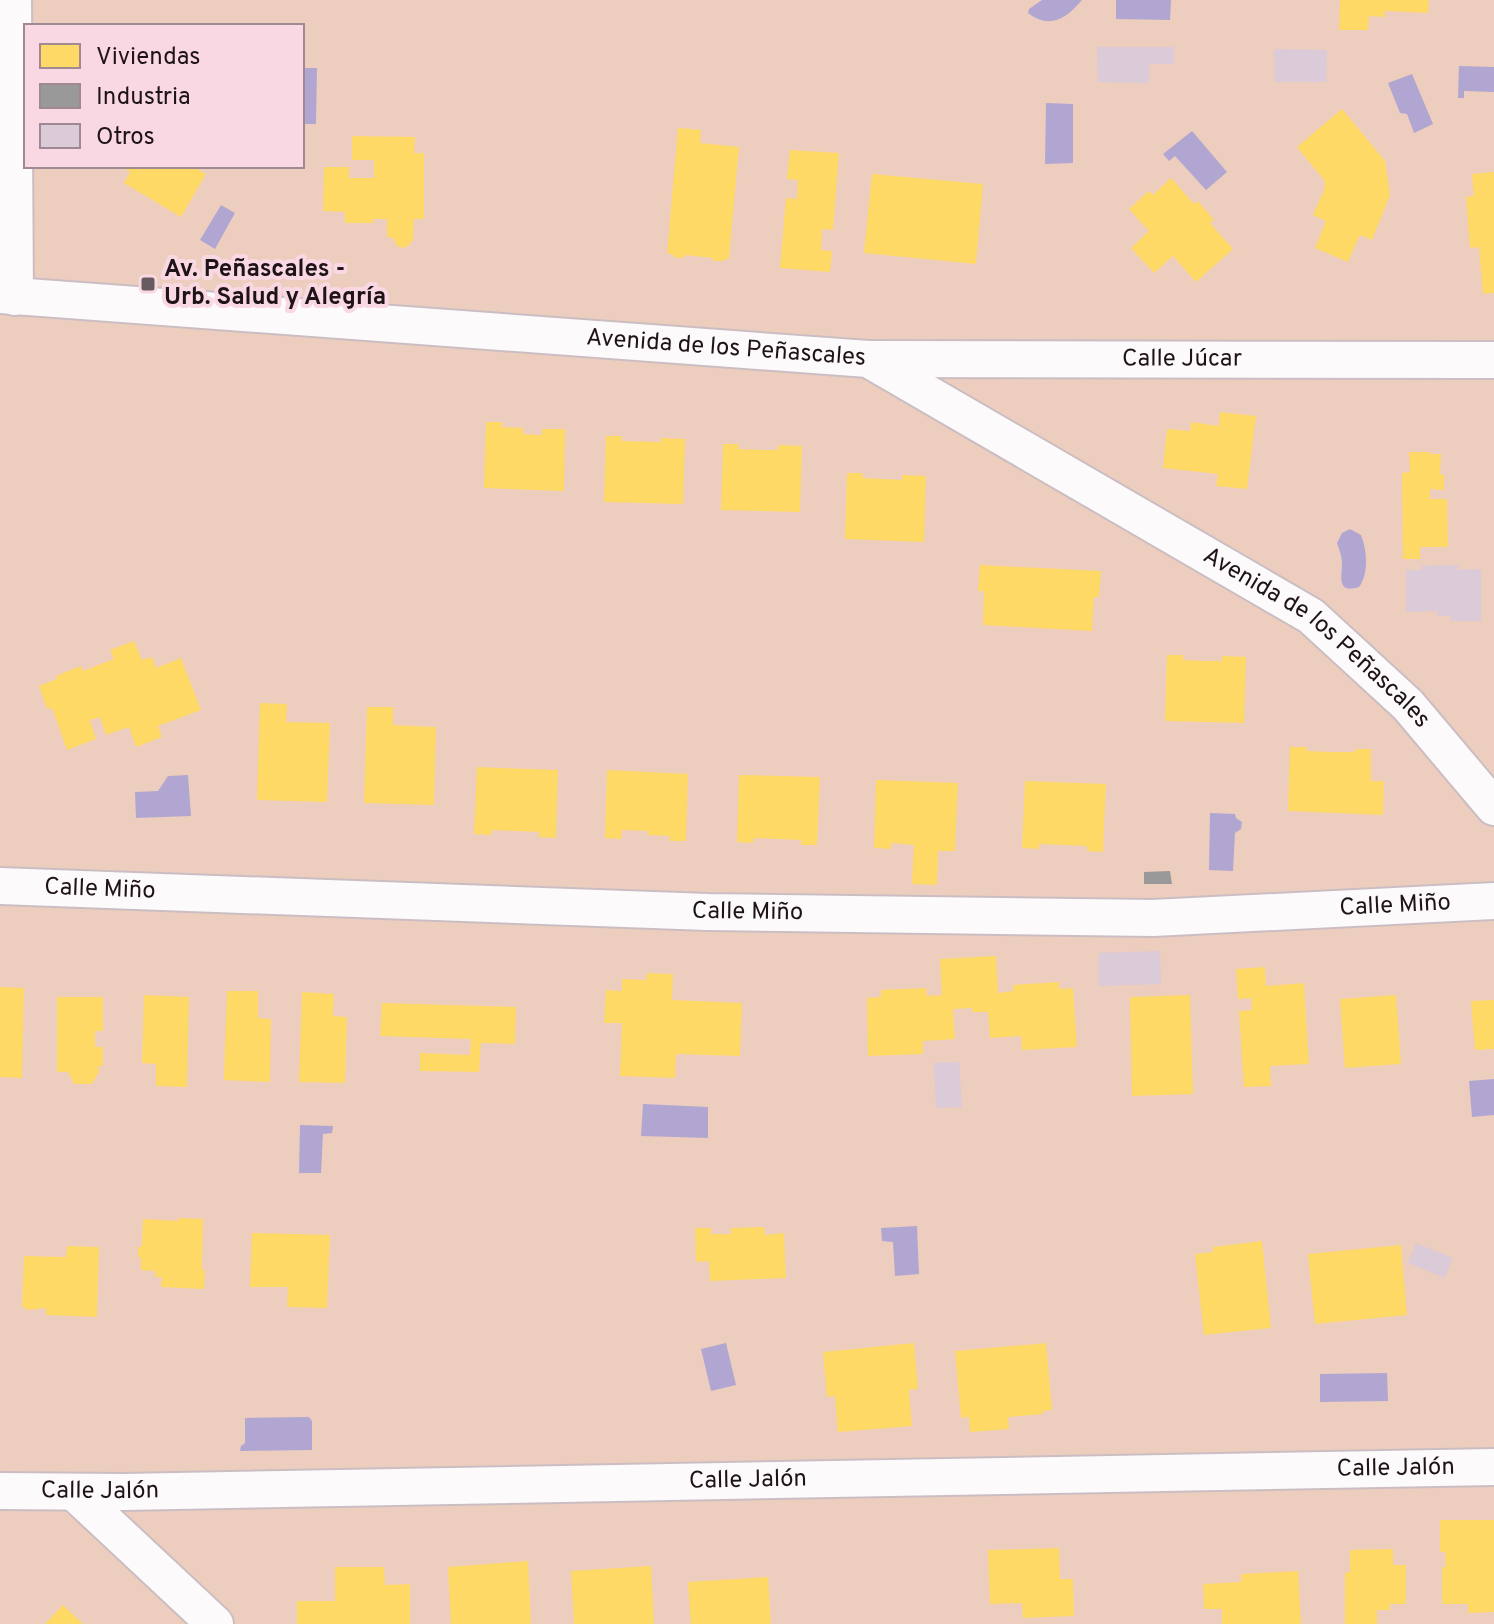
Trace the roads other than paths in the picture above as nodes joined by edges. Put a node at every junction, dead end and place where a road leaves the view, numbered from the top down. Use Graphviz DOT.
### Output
graph roads {
  1 [pos="13,0"];
  2 [pos="8,296"];
  3 [pos="868,359"];
  4 [pos="1494,360"];
  5 [pos="1494,807"];
  6 [pos="0,886"];
  7 [pos="1494,901"];
  8 [pos="1494,1467"];
  9 [pos="0,1491"];
  10 [pos="75,1493"];
  11 [pos="215,1624"];
  1 -- 2 [label="street"];
  2 -- 3 [label="street, Avenida de los Peñascales"];
  3 -- 4 [label="street, Calle Júcar"];
  3 -- 5 [label="street, Avenida de los Peñascales"];
  6 -- 7 [label="street, Calle Miño"];
  8 -- 10 [label="street, Calle Jalón"];
  9 -- 10 [label="street, Calle Jalón"];
  10 -- 11 [label="street"];
}
